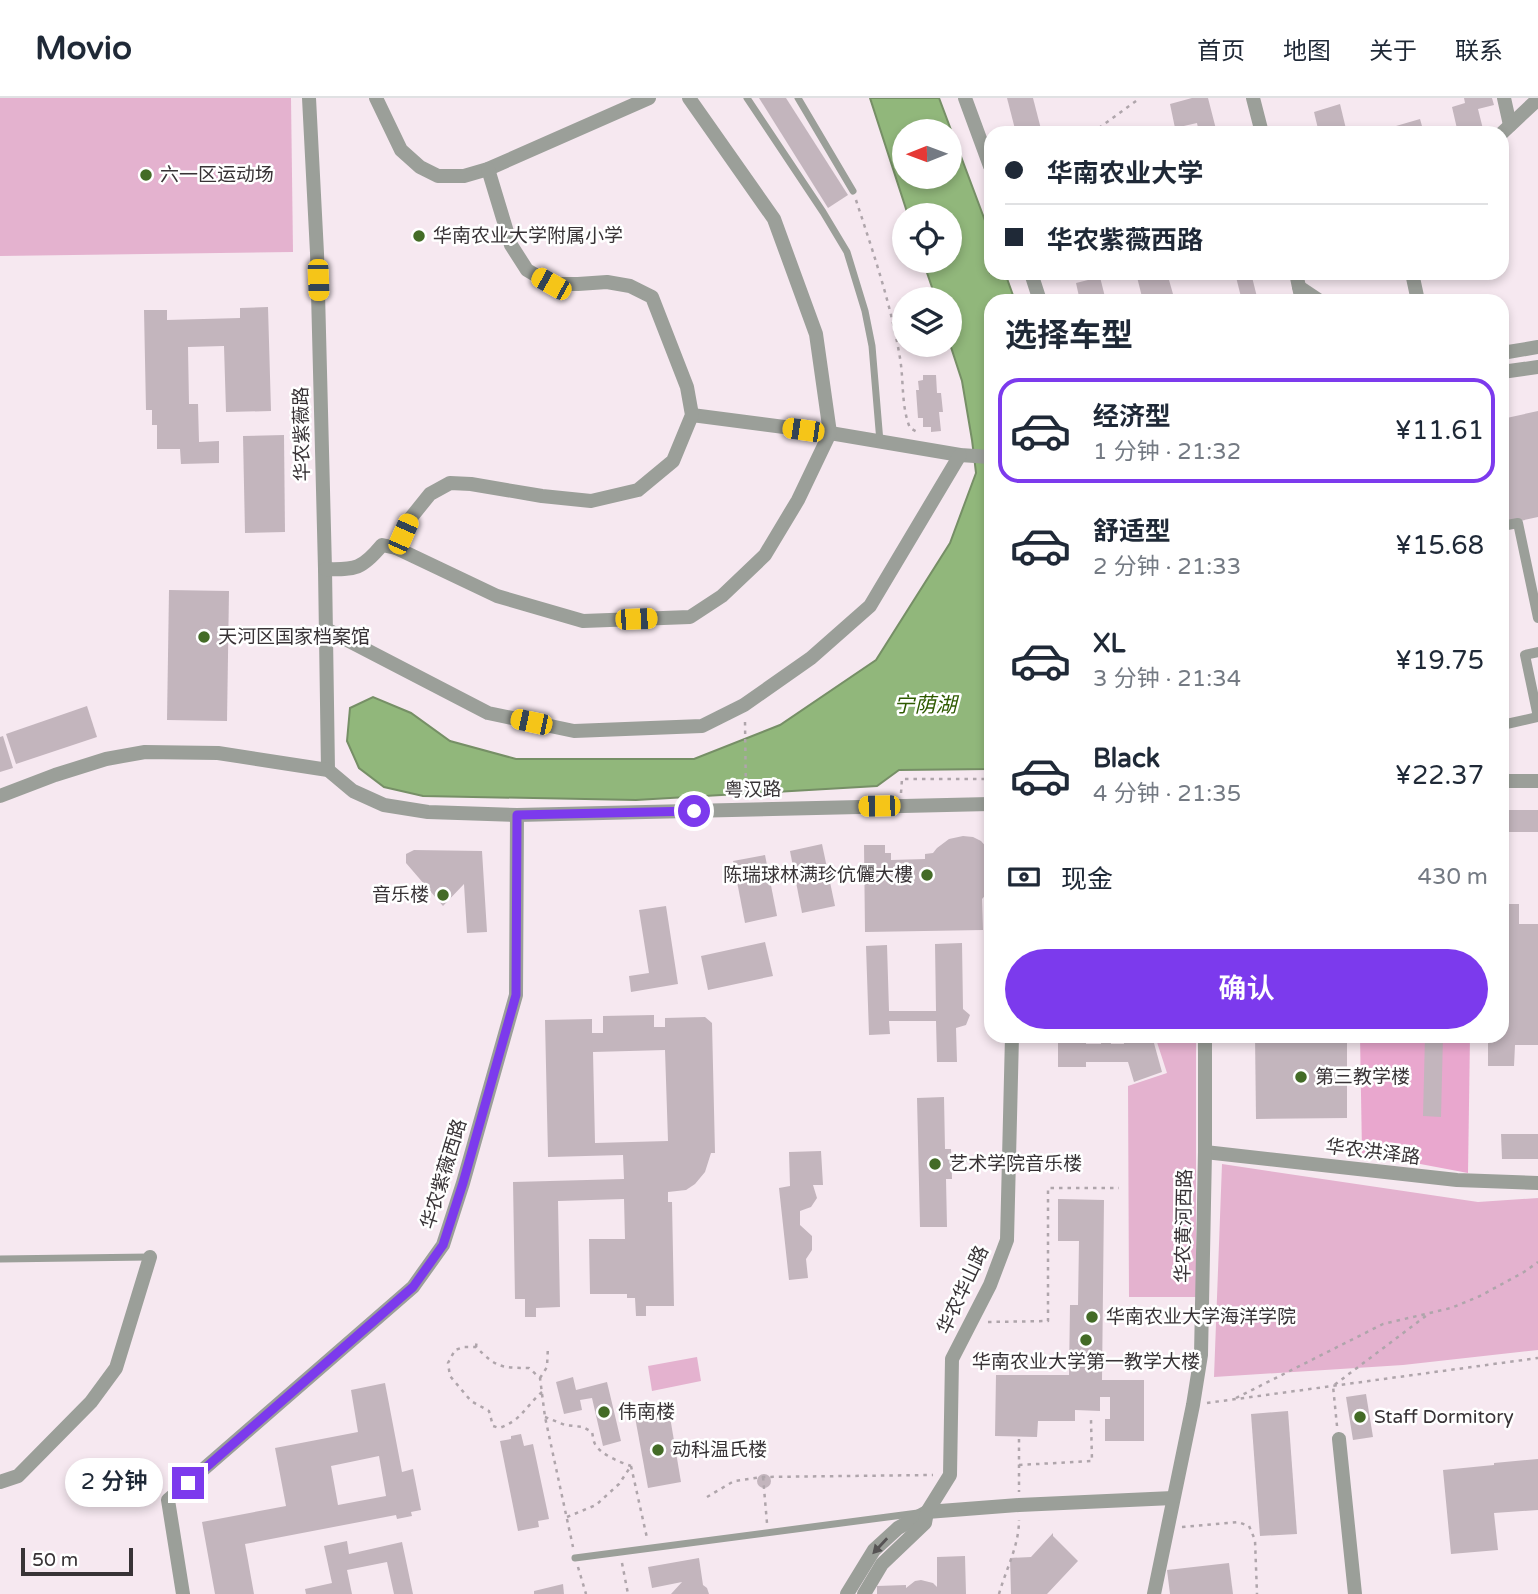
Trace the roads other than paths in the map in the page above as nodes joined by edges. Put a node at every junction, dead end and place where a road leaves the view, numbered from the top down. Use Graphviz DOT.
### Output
graph roads {
  1 [pos="309,98"];
  2 [pos="376,98"];
  3 [pos="649,98"];
  4 [pos="690,98"];
  5 [pos="747,98"];
  6 [pos="798,98"];
  7 [pos="965,98"];
  8 [pos="1253,98"];
  9 [pos="1504,98"];
  10 [pos="1538,99"];
  11 [pos="1260,126"];
  12 [pos="1506,126"];
  13 [pos="1509,126"];
  14 [pos="984,150"];
  15 [pos="488,169"];
  16 [pos="853,191"];
  17 [pos="1538,347"];
  18 [pos="1509,351"];
  19 [pos="1538,367"];
  20 [pos="1509,371"];
  21 [pos="692,415"];
  22 [pos="831,433"];
  23 [pos="880,442"];
  24 [pos="960,455"];
  25 [pos="984,457"];
  26 [pos="1509,525"];
  27 [pos="396,548"];
  28 [pos="325,569"];
  29 [pos="1538,618"];
  30 [pos="326,629"];
  31 [pos="1538,652"];
  32 [pos="1538,717"];
  33 [pos="1509,723"];
  34 [pos="328,769"];
  35 [pos="1509,781"];
  36 [pos="1538,781"];
  37 [pos="0,796"];
  38 [pos="984,804"];
  39 [pos="517,815"];
  40 [pos="1012,1043"];
  41 [pos="1205,1043"];
  42 [pos="1205,1152"];
  43 [pos="1538,1183"];
  44 [pos="150,1257"];
  45 [pos="0,1259"];
  46 [pos="1339,1439"];
  47 [pos="0,1482"];
  48 [pos="1173,1498"];
  49 [pos="927,1512"];
  50 [pos="575,1558"];
  51 [pos="183,1594"];
  52 [pos="847,1594"];
  53 [pos="864,1594"];
  54 [pos="1154,1594"];
  55 [pos="1355,1594"];
  1 -- 28 [label="street, 华农紫薇路"];
  2 -- 15 [label="street"];
  3 -- 15 [label="street"];
  4 -- 22 [label="street"];
  5 -- 23 [label="lane"];
  6 -- 16 [label="lane"];
  7 -- 14 [label="street"];
  8 -- 11 [label="street"];
  9 -- 12 [label="street"];
  10 -- 13 [label="street"];
  15 -- 21 [label="street"];
  17 -- 18 [label="street"];
  19 -- 20 [label="street"];
  21 -- 22 [label="street"];
  21 -- 27 [label="street"];
  22 -- 23 [label="street"];
  22 -- 27 [label="street"];
  23 -- 24 [label="street"];
  24 -- 25 [label="street"];
  24 -- 30 [label="street"];
  26 -- 29 [label="street"];
  27 -- 28 [label="street"];
  28 -- 30 [label="street, 华农紫薇路"];
  30 -- 34 [label="street, 华农紫薇路"];
  31 -- 32 [label="street"];
  32 -- 33 [label="street"];
  34 -- 37 [label="street"];
  34 -- 39 [label="street, 粤汉路"];
  35 -- 36 [label="street"];
  38 -- 39 [label="street, 粤汉路"];
  39 -- 51 [label="street, 华农紫薇西路"];
  40 -- 49 [label="street, 华农华山路"];
  41 -- 42 [label="street, 华农黄河西路"];
  42 -- 43 [label="street, 华农洪泽路"];
  42 -- 48 [label="street, 华农黄河西路"];
  44 -- 45 [label="lane"];
  44 -- 47 [label="street"];
  46 -- 55 [label="street"];
  48 -- 49 [label="street"];
  48 -- 54 [label="street, 华农黄河西路"];
  49 -- 50 [label="lane"];
  49 -- 52 [label="street, one-way"];
  49 -- 53 [label="street"];
}
